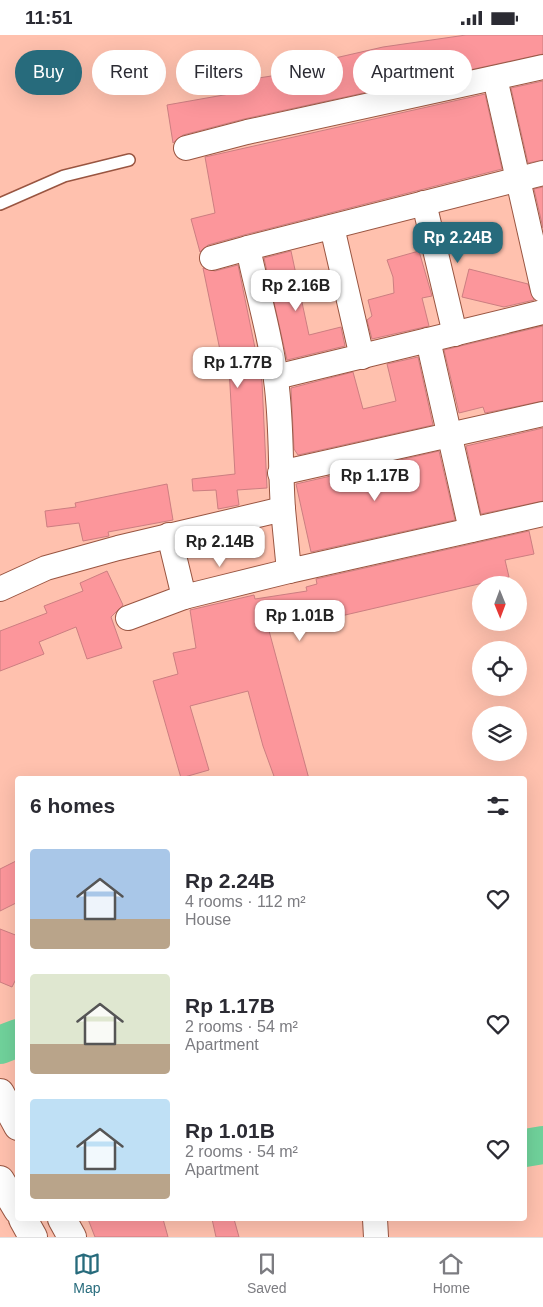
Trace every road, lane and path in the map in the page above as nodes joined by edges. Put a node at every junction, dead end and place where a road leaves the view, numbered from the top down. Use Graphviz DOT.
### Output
graph roads {
  1 [pos="543,67"];
  2 [pos="495,78"];
  3 [pos="186,148"];
  4 [pos="129,160"];
  5 [pos="543,173"];
  6 [pos="518,179"];
  7 [pos="424,203"];
  8 [pos="0,205"];
  9 [pos="332,227"];
  10 [pos="248,249"];
  11 [pos="212,257"];
  12 [pos="543,290"];
  13 [pos="543,313"];
  14 [pos="455,334"];
  15 [pos="428,340"];
  16 [pos="362,357"];
  17 [pos="276,377"];
  18 [pos="543,414"];
  19 [pos="450,435"];
  20 [pos="280,473"];
  21 [pos="283,509"];
  22 [pos="543,514"];
  23 [pos="471,530"];
  24 [pos="169,535"];
  25 [pos="289,571"];
  26 [pos="0,589"];
  27 [pos="184,597"];
  28 [pos="128,618"];
  29 [pos="0,1180"];
  30 [pos="15,1209"];
  31 [pos="63,1221"];
  32 [pos="375,1221"];
  33 [pos="72,1237"];
  34 [pos="376,1237"];
  1 -- 2 [label="street"];
  2 -- 3 [label="street"];
  2 -- 6 [label="street"];
  4 -- 8 [label="lane"];
  5 -- 6 [label="street"];
  6 -- 7 [label="street"];
  6 -- 12 [label="street"];
  7 -- 9 [label="street"];
  7 -- 14 [label="street"];
  9 -- 10 [label="street"];
  9 -- 16 [label="street"];
  10 -- 11 [label="street"];
  10 -- 17 [label="street"];
  13 -- 14 [label="street"];
  14 -- 15 [label="street"];
  15 -- 16 [label="street"];
  15 -- 19 [label="street"];
  16 -- 17 [label="street"];
  17 -- 20 [label="street"];
  18 -- 19 [label="street"];
  19 -- 20 [label="street"];
  19 -- 23 [label="street"];
  20 -- 21 [label="street"];
  21 -- 24 [label="street"];
  21 -- 25 [label="street"];
  22 -- 23 [label="street"];
  23 -- 25 [label="street"];
  24 -- 26 [label="street"];
  24 -- 27 [label="street"];
  25 -- 27 [label="street"];
  27 -- 28 [label="street"];
  29 -- 30 [label="highway"];
  31 -- 33 [label="highway"];
  32 -- 34 [label="street"];
}
